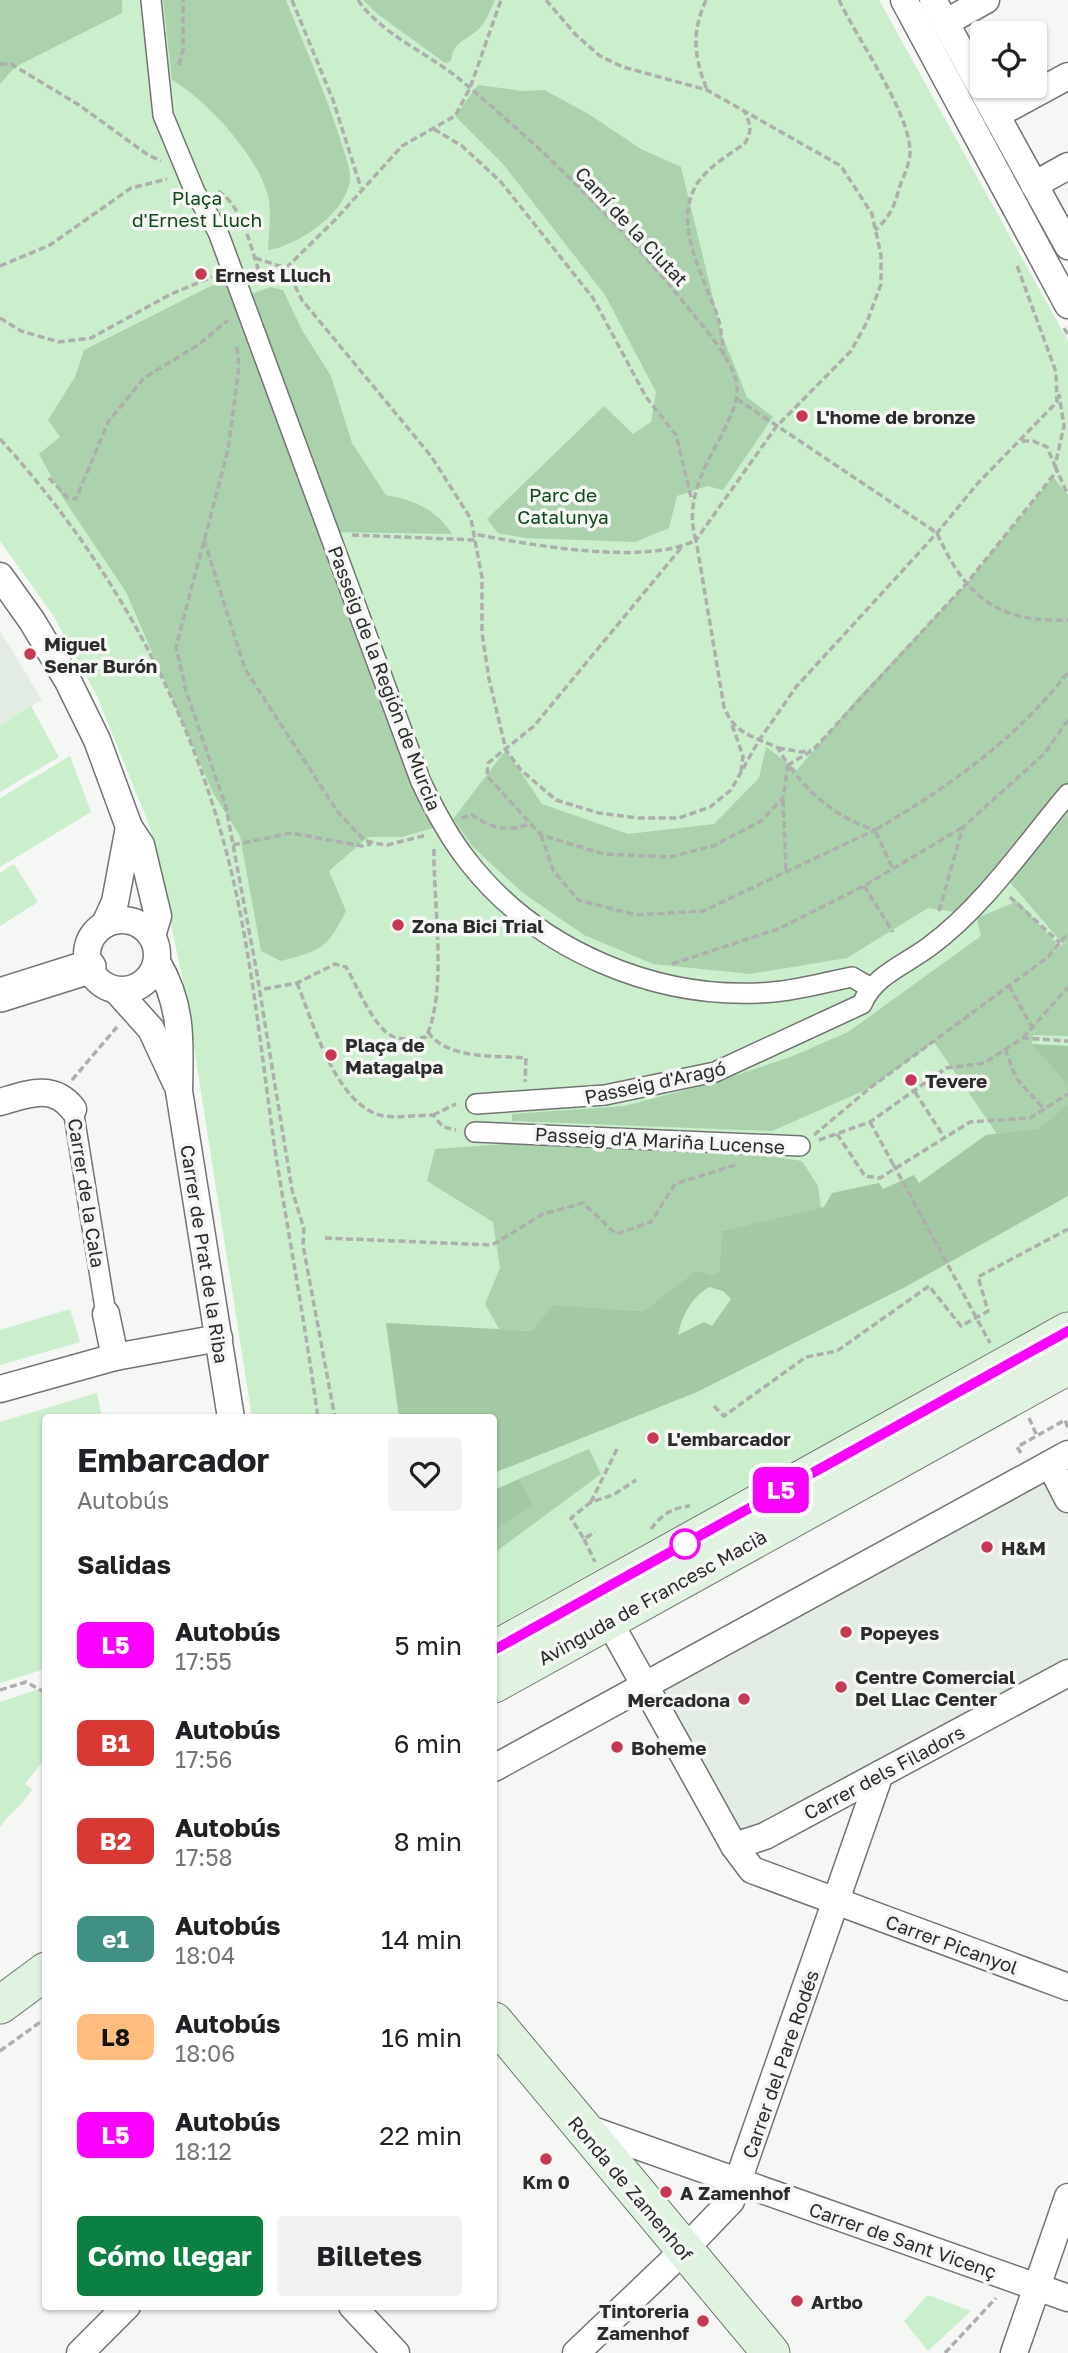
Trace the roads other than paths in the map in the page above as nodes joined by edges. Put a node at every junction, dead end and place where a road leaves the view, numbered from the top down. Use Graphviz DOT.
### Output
graph roads {
  1 [pos="151,0"];
  2 [pos="906,0"];
  3 [pos="986,0"];
  4 [pos="939,11"];
  5 [pos="1068,76"];
  6 [pos="996,115"];
  7 [pos="1068,166"];
  8 [pos="1034,185"];
  9 [pos="1068,246"];
  10 [pos="1068,305"];
  11 [pos="0,576"];
  12 [pos="1068,794"];
  13 [pos="129,827"];
  14 [pos="105,924"];
  15 [pos="152,936"];
  16 [pos="157,962"];
  17 [pos="89,967"];
  18 [pos="0,995"];
  19 [pos="866,996"];
  20 [pos="125,998"];
  21 [pos="179,1091"];
  22 [pos="0,1102"];
  23 [pos="66,1102"];
  24 [pos="476,1104"];
  25 [pos="475,1132"];
  26 [pos="800,1146"];
  27 [pos="106,1314"];
  28 [pos="1068,1331"];
  29 [pos="219,1338"];
  30 [pos="115,1357"];
  31 [pos="1068,1366"];
  32 [pos="2,1381"];
  33 [pos="230,1414"];
  34 [pos="1059,1459"];
  35 [pos="1068,1499"];
  36 [pos="600,1593"];
  37 [pos="497,1648"];
  38 [pos="1068,1674"];
  39 [pos="497,1681"];
  40 [pos="645,1685"];
  41 [pos="497,1766"];
  42 [pos="880,1774"];
  43 [pos="734,1846"];
  44 [pos="835,1902"];
  45 [pos="42,1975"];
  46 [pos="1068,1987"];
  47 [pos="42,1999"];
  48 [pos="0,2005"];
  49 [pos="497,2025"];
  50 [pos="0,2029"];
  51 [pos="579,2125"];
  52 [pos="740,2181"];
  53 [pos="1068,2197"];
  54 [pos="684,2250"];
  55 [pos="1037,2287"];
  56 [pos="1068,2298"];
  57 [pos="123,2310"];
  58 [pos="356,2310"];
  59 [pos="80,2353"];
  60 [pos="396,2353"];
  61 [pos="576,2353"];
  62 [pos="771,2353"];
  63 [pos="1014,2353"];
  1 -- 19 [label="street, Passeig de la Región de Murcia"];
  2 -- 4 [label="street"];
  2 -- 10 [label="street"];
  3 -- 4 [label="street"];
  4 -- 6 [label="street"];
  5 -- 6 [label="street"];
  6 -- 8 [label="street"];
  7 -- 8 [label="street"];
  8 -- 9 [label="street"];
  11 -- 13 [label="street"];
  12 -- 19 [label="street, Passeig d'Aragó"];
  13 -- 14 [label="street"];
  13 -- 15 [label="street"];
  14 -- 15 [label="street"];
  14 -- 17 [label="street"];
  15 -- 16 [label="street"];
  16 -- 20 [label="street"];
  16 -- 21 [label="street, Carrer de Prat de la Riba"];
  17 -- 18 [label="street"];
  17 -- 20 [label="street"];
  19 -- 24 [label="street, Passeig d'Aragó"];
  20 -- 21 [label="street, Carrer de Prat de la Riba"];
  21 -- 29 [label="street, Carrer de Prat de la Riba"];
  22 -- 23 [label="street, Carrer de la Cala"];
  23 -- 27 [label="street, Carrer de la Cala"];
  25 -- 26 [label="street, Passeig d'A Mariña Lucense"];
  27 -- 30 [label="street, Carrer de la Cala"];
  28 -- 36 [label="main road, Avinguda de Francesc Macià"];
  29 -- 30 [label="street"];
  29 -- 33 [label="street, Carrer de Prat de la Riba"];
  30 -- 32 [label="street"];
  31 -- 36 [label="main road, Avinguda de Francesc Macià"];
  34 -- 35 [label="street"];
  34 -- 40 [label="street"];
  36 -- 37 [label="main road, Avinguda de Francesc Macià"];
  36 -- 39 [label="main road, Avinguda de Francesc Macià"];
  36 -- 40 [label="street"];
  38 -- 42 [label="street, Carrer dels Filadors"];
  40 -- 41 [label="street"];
  40 -- 43 [label="street"];
  42 -- 43 [label="street, Carrer dels Filadors"];
  42 -- 44 [label="street, Carrer del Pare Rodés"];
  43 -- 44 [label="street"];
  44 -- 46 [label="street, Carrer Picanyol"];
  44 -- 52 [label="street, Carrer del Pare Rodés"];
  45 -- 48 [label="main road"];
  47 -- 50 [label="main road"];
  49 -- 51 [label="main road, Ronda de Zamenhof"];
  51 -- 52 [label="street, Carrer de Sant Vicenç"];
  51 -- 54 [label="main road, Ronda de Zamenhof"];
  52 -- 54 [label="street, Carrer del Pare Rodés"];
  52 -- 55 [label="street, Carrer de Sant Vicenç"];
  53 -- 55 [label="street"];
  54 -- 61 [label="street, Carrer del Pare Rodés"];
  54 -- 62 [label="main road, Ronda de Zamenhof"];
  55 -- 56 [label="street, Carrer de Sant Vicenç"];
  55 -- 63 [label="street"];
  57 -- 59 [label="street"];
  58 -- 60 [label="street"];
}
